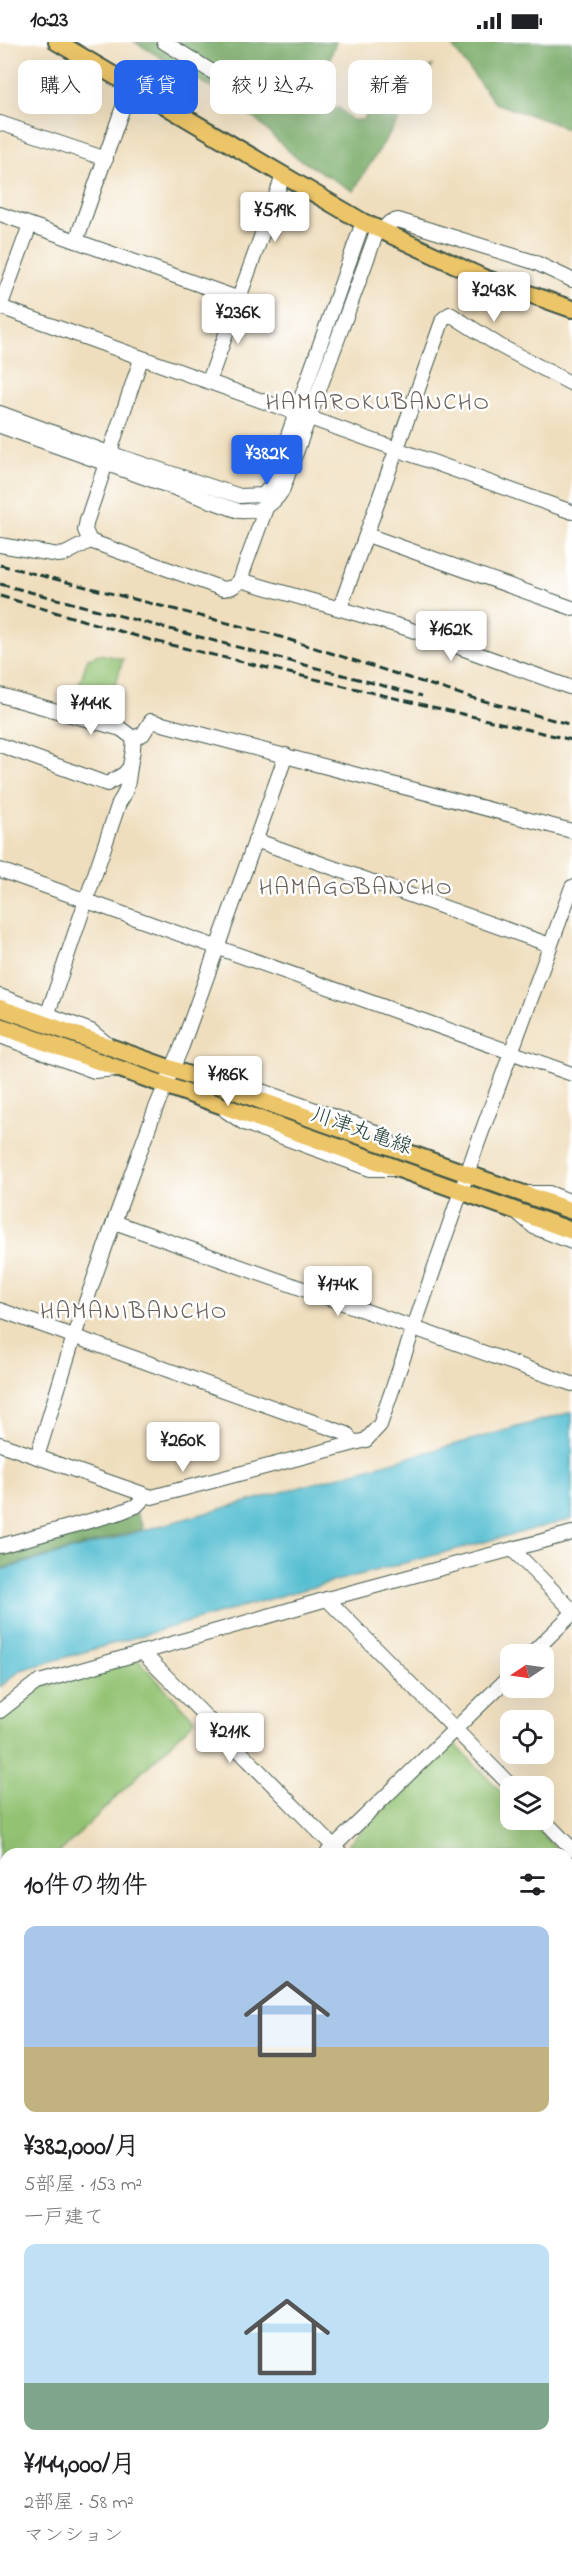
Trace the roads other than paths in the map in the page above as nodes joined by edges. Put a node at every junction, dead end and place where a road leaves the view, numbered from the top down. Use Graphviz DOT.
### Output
graph roads {
  1 [pos="57,42"];
  2 [pos="164,42"];
  3 [pos="210,70"];
  4 [pos="114,74"];
  5 [pos="121,114"];
  6 [pos="181,114"];
  7 [pos="0,123"];
  8 [pos="106,159"];
  9 [pos="283,176"];
  10 [pos="0,214"];
  11 [pos="30,225"];
  12 [pos="374,227"];
  13 [pos="76,241"];
  14 [pos="572,280"];
  15 [pos="237,298"];
  16 [pos="0,307"];
  17 [pos="572,309"];
  18 [pos="141,359"];
  19 [pos="209,381"];
  20 [pos="572,384"];
  21 [pos="0,413"];
  22 [pos="303,416"];
  23 [pos="0,426"];
  24 [pos="397,448"];
  25 [pos="107,459"];
  26 [pos="264,502"];
  27 [pos="572,512"];
  28 [pos="367,535"];
  29 [pos="90,541"];
  30 [pos="0,545"];
  31 [pos="240,580"];
  32 [pos="340,608"];
  33 [pos="572,608"];
  34 [pos="572,688"];
  35 [pos="0,695"];
  36 [pos="133,738"];
  37 [pos="0,745"];
  38 [pos="285,755"];
  39 [pos="130,767"];
  40 [pos="107,784"];
  41 [pos="119,803"];
  42 [pos="572,831"];
  43 [pos="255,840"];
  44 [pos="0,870"];
  45 [pos="572,887"];
  46 [pos="86,902"];
  47 [pos="567,917"];
  48 [pos="550,945"];
  49 [pos="216,949"];
  50 [pos="0,996"];
  51 [pos="0,1008"];
  52 [pos="48,1013"];
  53 [pos="0,1026"];
  54 [pos="0,1036"];
  55 [pos="113,1049"];
  56 [pos="513,1053"];
  57 [pos="118,1068"];
  58 [pos="172,1070"];
  59 [pos="572,1074"];
  60 [pos="165,1086"];
  61 [pos="405,1161"];
  62 [pos="465,1182"];
  63 [pos="518,1192"];
  64 [pos="572,1202"];
  65 [pos="514,1209"];
  66 [pos="572,1211"];
  67 [pos="114,1222"];
  68 [pos="572,1231"];
  69 [pos="572,1242"];
  70 [pos="0,1310"];
  71 [pos="413,1327"];
  72 [pos="74,1336"];
  73 [pos="572,1384"];
  74 [pos="351,1443"];
  75 [pos="0,1444"];
  76 [pos="37,1457"];
  77 [pos="146,1496"];
  78 [pos="572,1533"];
  79 [pos="0,1546"];
  80 [pos="513,1550"];
  81 [pos="327,1599"];
  82 [pos="572,1612"];
  83 [pos="541,1644"];
  84 [pos="142,1652"];
  85 [pos="500,1686"];
  86 [pos="0,1711"];
  87 [pos="456,1729"];
  88 [pos="501,1776"];
  89 [pos="554,1830"];
  90 [pos="330,1848"];
  91 [pos="338,1848"];
  92 [pos="571,1848"];
  1 -- 4 [label="main road"];
  2 -- 3 [label="street"];
  5 -- 8 [label="street"];
  6 -- 9 [label="main road"];
  7 -- 8 [label="street"];
  8 -- 13 [label="street"];
  9 -- 12 [label="main road"];
  9 -- 15 [label="street"];
  10 -- 11 [label="street"];
  11 -- 13 [label="street"];
  11 -- 16 [label="street"];
  12 -- 14 [label="street"];
  12 -- 17 [label="main road"];
  12 -- 22 [label="street"];
  13 -- 15 [label="street"];
  15 -- 19 [label="street"];
  16 -- 18 [label="street"];
  18 -- 19 [label="street"];
  18 -- 25 [label="street"];
  19 -- 22 [label="street"];
  20 -- 24 [label="street"];
  21 -- 25 [label="street"];
  22 -- 24 [label="street"];
  22 -- 26 [label="street"];
  23 -- 25 [label="street"];
  24 -- 27 [label="street"];
  24 -- 28 [label="street"];
  25 -- 26 [label="street"];
  25 -- 29 [label="street"];
  26 -- 31 [label="street"];
  28 -- 32 [label="street"];
  28 -- 33 [label="street"];
  29 -- 30 [label="street"];
  29 -- 31 [label="street"];
  31 -- 32 [label="street"];
  32 -- 34 [label="street"];
  35 -- 36 [label="street"];
  36 -- 38 [label="street"];
  36 -- 39 [label="street"];
  37 -- 40 [label="street"];
  38 -- 42 [label="street"];
  38 -- 43 [label="street"];
  39 -- 40 [label="street"];
  39 -- 41 [label="street"];
  40 -- 41 [label="street"];
  41 -- 46 [label="street"];
  43 -- 48 [label="street"];
  43 -- 49 [label="street"];
  44 -- 46 [label="street"];
  45 -- 47 [label="street"];
  46 -- 49 [label="street"];
  46 -- 52 [label="street"];
  47 -- 48 [label="street"];
  48 -- 56 [label="street"];
  49 -- 56 [label="street"];
  49 -- 58 [label="street"];
  50 -- 52 [label="street"];
  51 -- 55 [label="main road, 川津丸亀線"];
  52 -- 55 [label="street"];
  53 -- 57 [label="main road, 川津丸亀線"];
  54 -- 57 [label="street"];
  55 -- 58 [label="main road, 川津丸亀線"];
  56 -- 59 [label="street"];
  56 -- 62 [label="street"];
  57 -- 60 [label="main road, 川津丸亀線"];
  58 -- 60 [label="street"];
  58 -- 61 [label="main road, 川津丸亀線"];
  60 -- 61 [label="main road, 川津丸亀線"];
  60 -- 67 [label="street"];
  61 -- 62 [label="main road, 川津丸亀線"];
  62 -- 63 [label="main road, 川津丸亀線"];
  62 -- 65 [label="main road, 川津丸亀線"];
  62 -- 71 [label="street"];
  63 -- 64 [label="street"];
  63 -- 66 [label="main road, 川津丸亀線"];
  65 -- 68 [label="main road, 川津丸亀線"];
  65 -- 69 [label="street"];
  67 -- 71 [label="street"];
  67 -- 72 [label="street"];
  70 -- 72 [label="street"];
  71 -- 73 [label="street"];
  71 -- 74 [label="street"];
  72 -- 74 [label="street"];
  72 -- 76 [label="street"];
  74 -- 77 [label="street"];
  75 -- 76 [label="street"];
  76 -- 77 [label="street"];
  77 -- 79 [label="street"];
  78 -- 80 [label="street"];
  80 -- 81 [label="street"];
  80 -- 82 [label="street"];
  81 -- 84 [label="street"];
  81 -- 87 [label="street"];
  82 -- 83 [label="street"];
  84 -- 86 [label="street"];
  84 -- 90 [label="street"];
  85 -- 87 [label="street"];
  87 -- 88 [label="street"];
  87 -- 91 [label="street"];
  89 -- 92 [label="street"];
}
